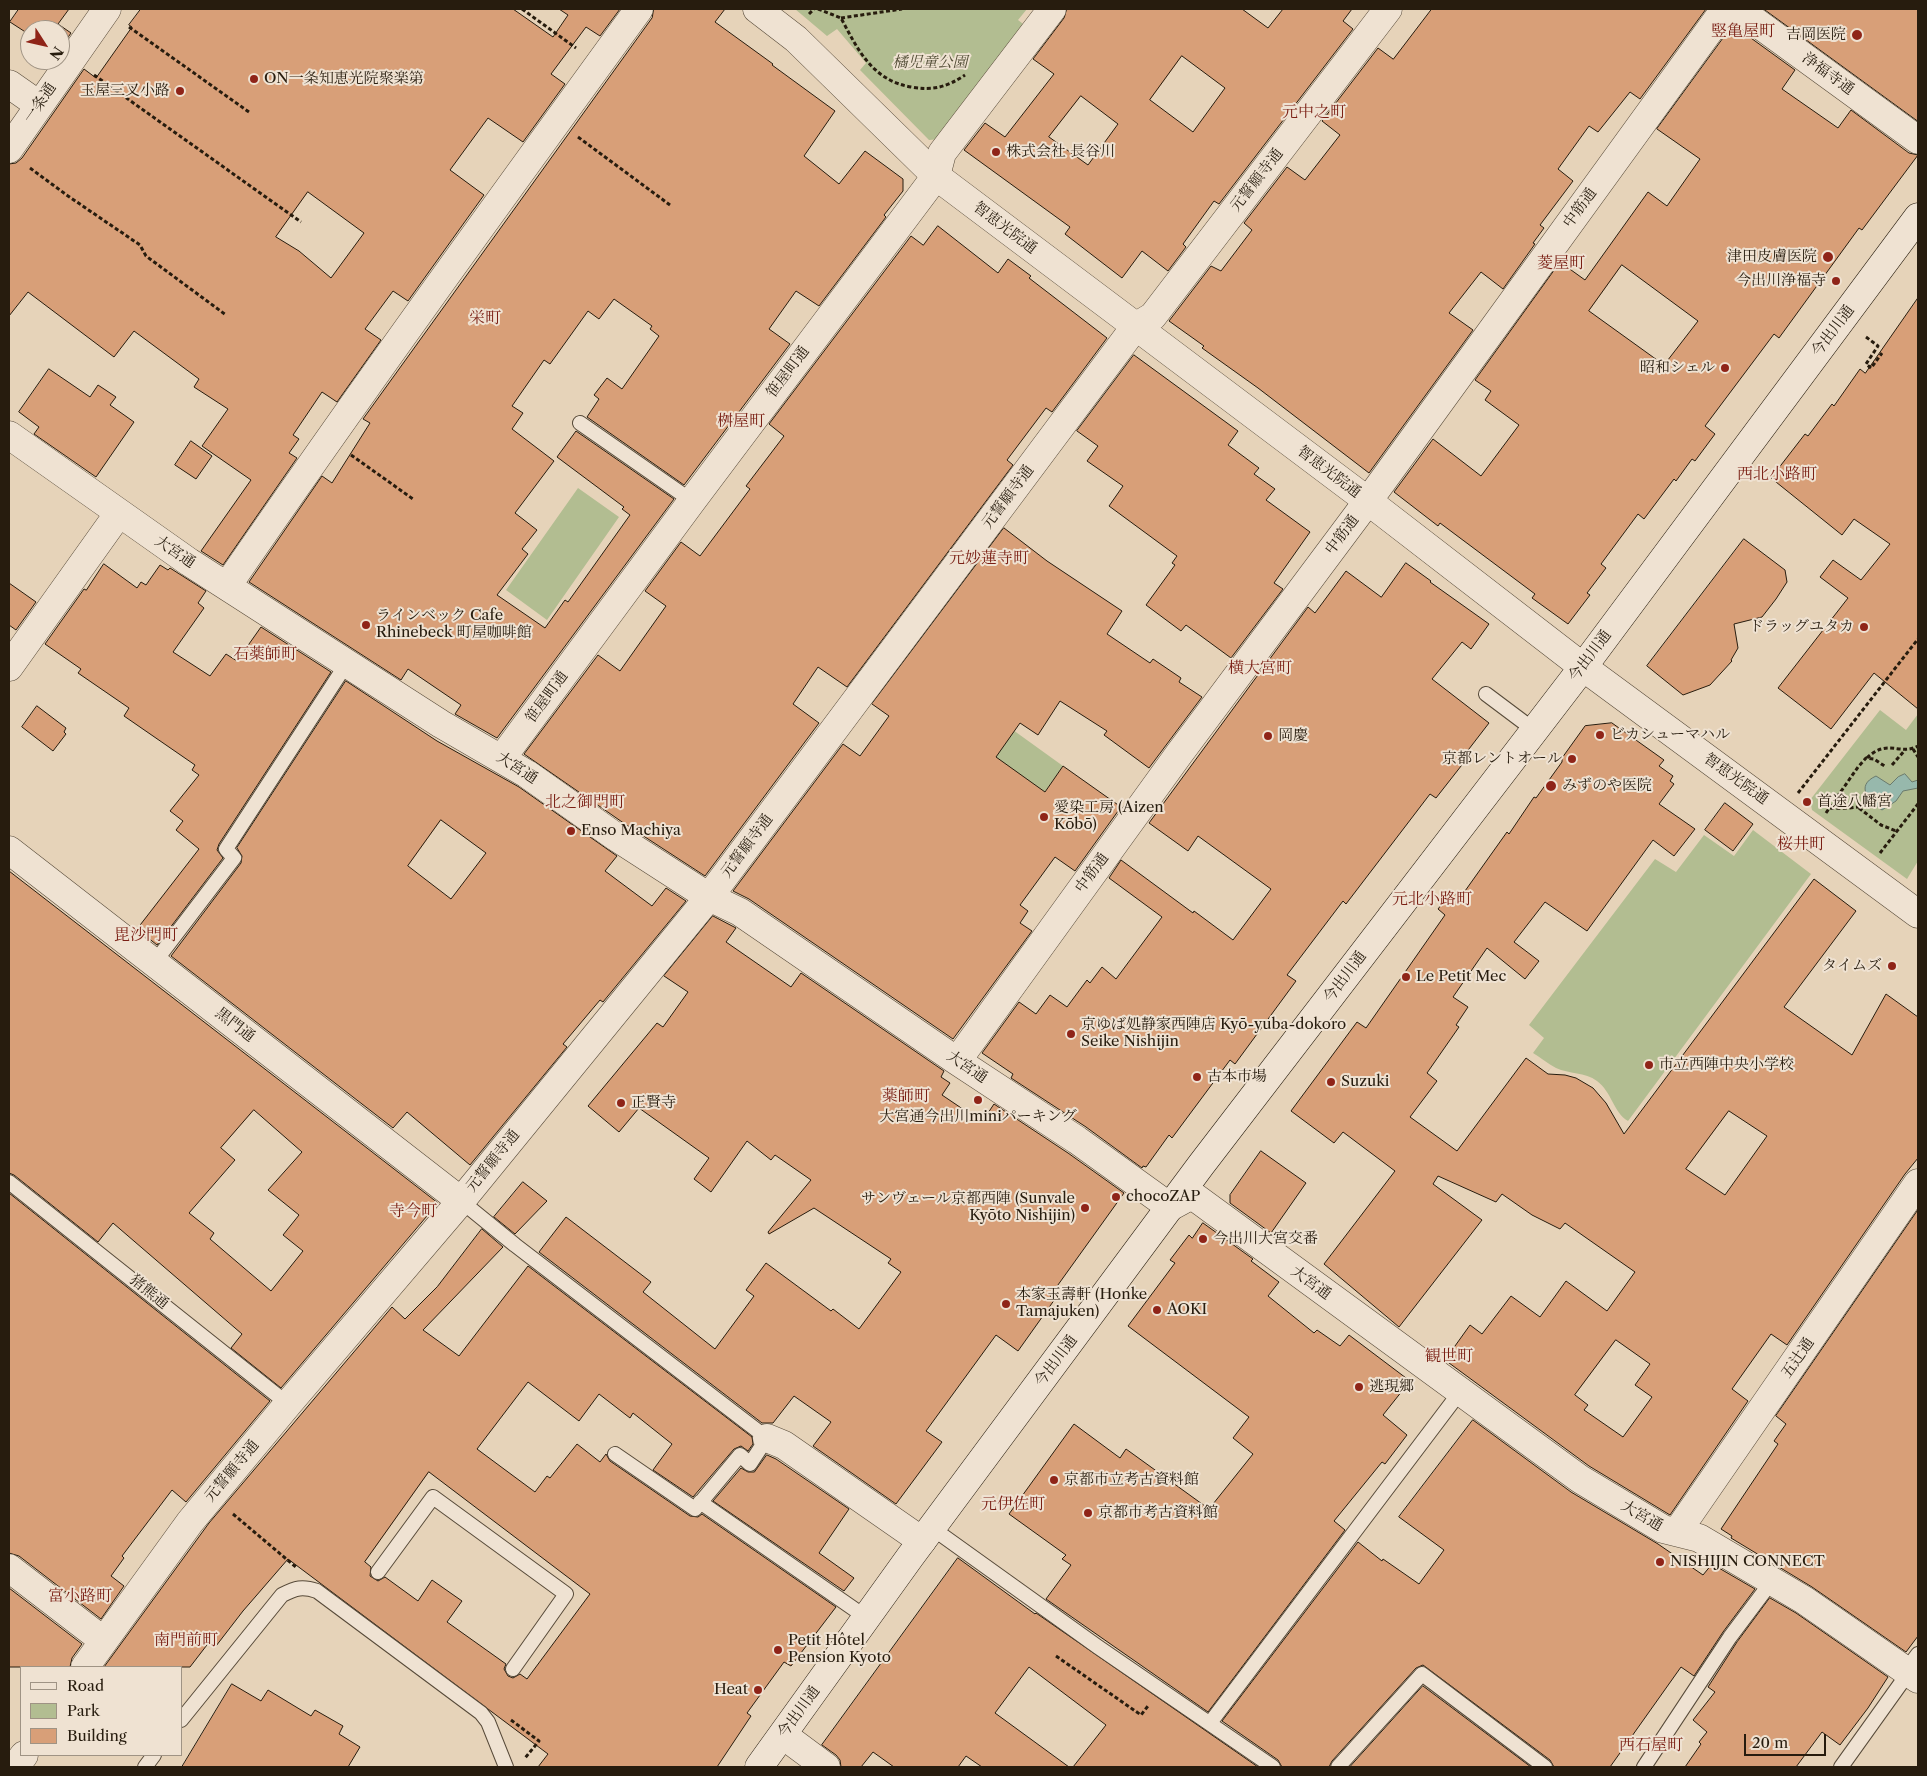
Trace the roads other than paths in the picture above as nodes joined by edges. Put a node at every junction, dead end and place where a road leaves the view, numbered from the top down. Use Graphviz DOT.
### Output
graph roads {
  1 [pos="639,9"];
  2 [pos="757,9"];
  3 [pos="1052,9"];
  4 [pos="1388,9"];
  5 [pos="1725,9"];
  6 [pos="1738,9"];
  7 [pos="106,10"];
  8 [pos="9,84"];
  9 [pos="39,105"];
  10 [pos="1918,140"];
  11 [pos="16,156"];
  12 [pos="936,176"];
  13 [pos="1918,216"];
  14 [pos="1135,327"];
  15 [pos="580,422"];
  16 [pos="9,435"];
  17 [pos="692,501"];
  18 [pos="1368,501"];
  19 [pos="119,513"];
  20 [pos="227,586"];
  21 [pos="347,663"];
  22 [pos="1583,666"];
  23 [pos="9,667"];
  24 [pos="1486,694"];
  25 [pos="1534,730"];
  26 [pos="502,758"];
  27 [pos="9,850"];
  28 [pos="709,898"];
  29 [pos="1918,914"];
  30 [pos="154,962"];
  31 [pos="957,1061"];
  32 [pos="9,1182"];
  33 [pos="1918,1183"];
  34 [pos="460,1201"];
  35 [pos="1170,1207"];
  36 [pos="1460,1392"];
  37 [pos="288,1404"];
  38 [pos="767,1438"];
  39 [pos="615,1454"];
  40 [pos="700,1502"];
  41 [pos="1677,1532"];
  42 [pos="927,1535"];
  43 [pos="9,1568"];
  44 [pos="378,1572"];
  45 [pos="1772,1581"];
  46 [pos="867,1618"];
  47 [pos="104,1640"];
  48 [pos="86,1666"];
  49 [pos="513,1669"];
  50 [pos="1913,1669"];
  51 [pos="182,1719"];
  52 [pos="1210,1723"];
  53 [pos="782,1735"];
  54 [pos="23,1756"];
  55 [pos="153,1756"];
  56 [pos="15,1767"];
  57 [pos="145,1767"];
  58 [pos="506,1767"];
  59 [pos="759,1767"];
  60 [pos="826,1767"];
  61 [pos="1273,1767"];
  62 [pos="1338,1767"];
  63 [pos="1545,1767"];
  64 [pos="1644,1767"];
  65 [pos="1841,1767"];
  1 -- 20 [label="street"];
  2 -- 12 [label="street, 智恵光院通"];
  3 -- 12 [label="street, 笹屋町通"];
  4 -- 14 [label="street, 元誓願寺通"];
  5 -- 18 [label="street, 中筋通"];
  6 -- 10 [label="street, 浄福寺通"];
  7 -- 9 [label="street, 一条通"];
  8 -- 9 [label="street"];
  9 -- 11 [label="street, 一条通"];
  12 -- 14 [label="street, 智恵光院通"];
  12 -- 17 [label="street, 笹屋町通"];
  13 -- 22 [label="street, 今出川通"];
  14 -- 18 [label="street, 智恵光院通"];
  14 -- 28 [label="street, 元誓願寺通"];
  15 -- 17 [label="lane"];
  16 -- 19 [label="street, 大宮通"];
  17 -- 26 [label="street, 笹屋町通"];
  18 -- 22 [label="street, 智恵光院通"];
  18 -- 31 [label="street, 中筋通"];
  19 -- 20 [label="street, 大宮通"];
  19 -- 23 [label="street"];
  20 -- 21 [label="street, 大宮通"];
  21 -- 26 [label="street, 大宮通"];
  21 -- 30 [label="lane"];
  22 -- 25 [label="street, 今出川通"];
  22 -- 29 [label="street, 智恵光院通"];
  24 -- 25 [label="lane"];
  25 -- 35 [label="street, 今出川通"];
  26 -- 28 [label="street, 大宮通"];
  27 -- 30 [label="street, 黒門通"];
  28 -- 31 [label="street, 大宮通"];
  28 -- 34 [label="street, 元誓願寺通"];
  30 -- 34 [label="street, 黒門通"];
  31 -- 35 [label="street, 大宮通"];
  32 -- 37 [label="lane, 猪熊通"];
  33 -- 41 [label="street, 五辻通"];
  34 -- 37 [label="street, 元誓願寺通"];
  34 -- 38 [label="lane"];
  35 -- 36 [label="street, 大宮通"];
  35 -- 42 [label="street, 今出川通"];
  36 -- 41 [label="street, 大宮通"];
  36 -- 52 [label="lane"];
  37 -- 47 [label="street, 元誓願寺通"];
  38 -- 40 [label="lane"];
  38 -- 42 [label="street"];
  39 -- 40 [label="lane"];
  40 -- 46 [label="lane"];
  41 -- 45 [label="street, 大宮通"];
  42 -- 46 [label="street, 今出川通"];
  42 -- 52 [label="lane"];
  43 -- 47 [label="street"];
  44 -- 49 [label="lane"];
  45 -- 50 [label="street, 大宮通"];
  45 -- 64 [label="lane"];
  46 -- 53 [label="street, 今出川通"];
  47 -- 48 [label="street, 元誓願寺通"];
  50 -- 65 [label="lane"];
  51 -- 58 [label="lane"];
  52 -- 61 [label="lane"];
  53 -- 59 [label="street, 今出川通"];
  53 -- 60 [label="street"];
  54 -- 56 [label="street"];
  55 -- 57 [label="lane"];
  62 -- 63 [label="lane"];
}
